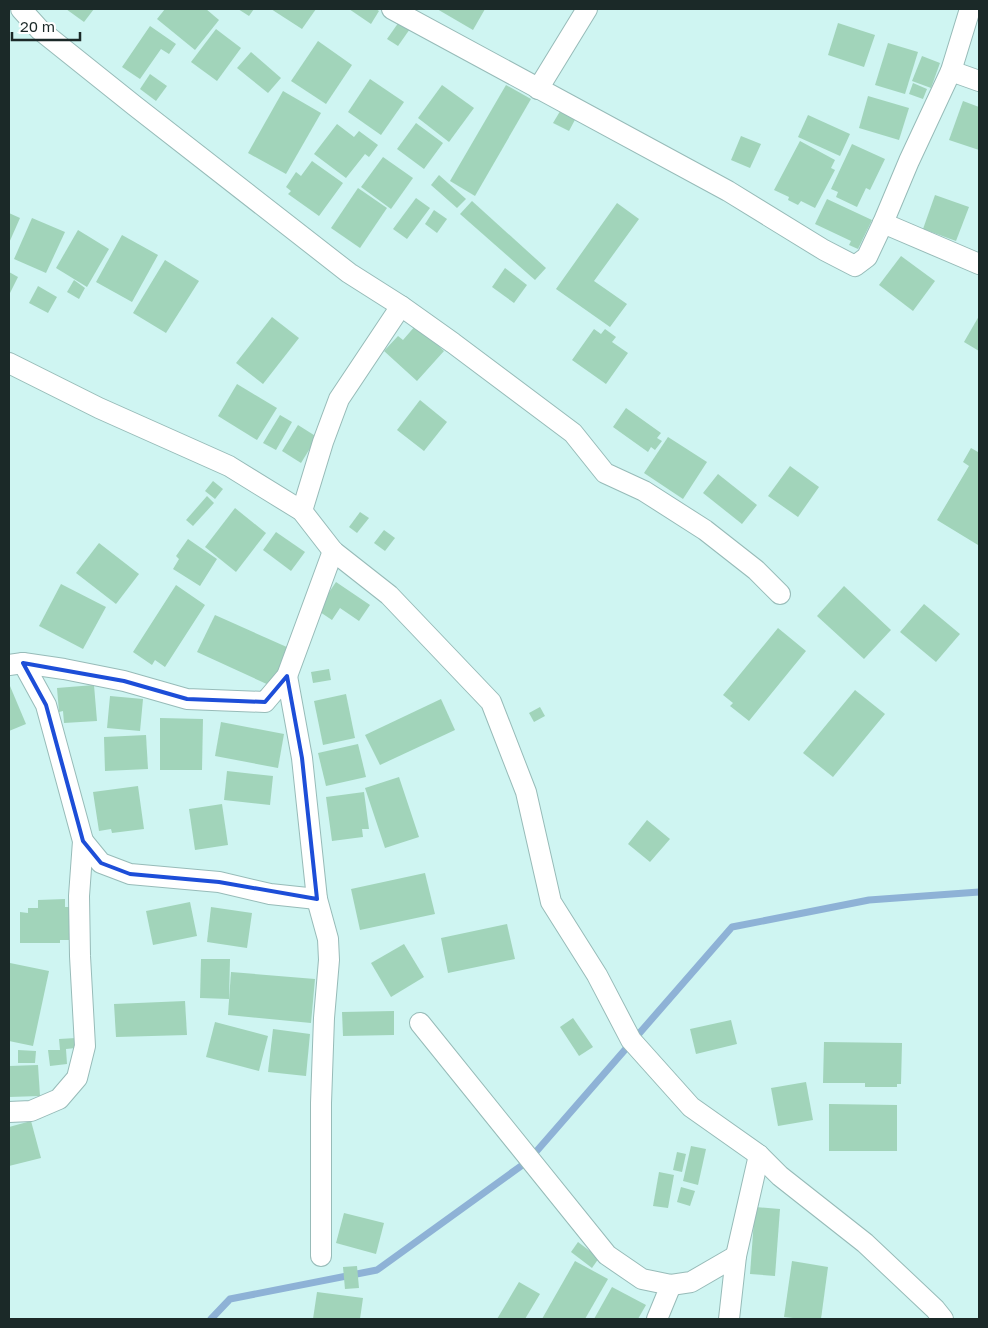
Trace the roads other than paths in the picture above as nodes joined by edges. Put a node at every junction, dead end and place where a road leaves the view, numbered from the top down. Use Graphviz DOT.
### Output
graph roads {
  1 [pos="21,9"];
  2 [pos="392,9"];
  3 [pos="586,9"];
  4 [pos="970,9"];
  5 [pos="951,70"];
  6 [pos="979,81"];
  7 [pos="538,89"];
  8 [pos="883,223"];
  9 [pos="979,264"];
  10 [pos="401,306"];
  11 [pos="9,363"];
  12 [pos="302,511"];
  13 [pos="334,551"];
  14 [pos="780,594"];
  15 [pos="16,664"];
  16 [pos="287,676"];
  17 [pos="83,841"];
  18 [pos="317,899"];
  19 [pos="420,1023"];
  20 [pos="9,1112"];
  21 [pos="760,1155"];
  22 [pos="321,1256"];
  23 [pos="736,1256"];
  24 [pos="671,1285"];
  25 [pos="657,1319"];
  26 [pos="729,1319"];
  27 [pos="943,1319"];
  1 -- 10 [label="street"];
  2 -- 7 [label="street"];
  3 -- 7 [label="street"];
  4 -- 5 [label="street"];
  5 -- 6 [label="street"];
  5 -- 8 [label="street"];
  7 -- 8 [label="street"];
  8 -- 9 [label="street"];
  10 -- 12 [label="street"];
  10 -- 14 [label="street"];
  11 -- 12 [label="street"];
  12 -- 13 [label="street"];
  13 -- 16 [label="street"];
  13 -- 21 [label="street"];
  15 -- 16 [label="street"];
  15 -- 17 [label="street"];
  16 -- 18 [label="street"];
  17 -- 18 [label="street"];
  17 -- 20 [label="street"];
  18 -- 22 [label="street"];
  19 -- 24 [label="street"];
  21 -- 23 [label="street"];
  21 -- 27 [label="street"];
  23 -- 24 [label="street"];
  23 -- 26 [label="street"];
  24 -- 25 [label="street"];
}
